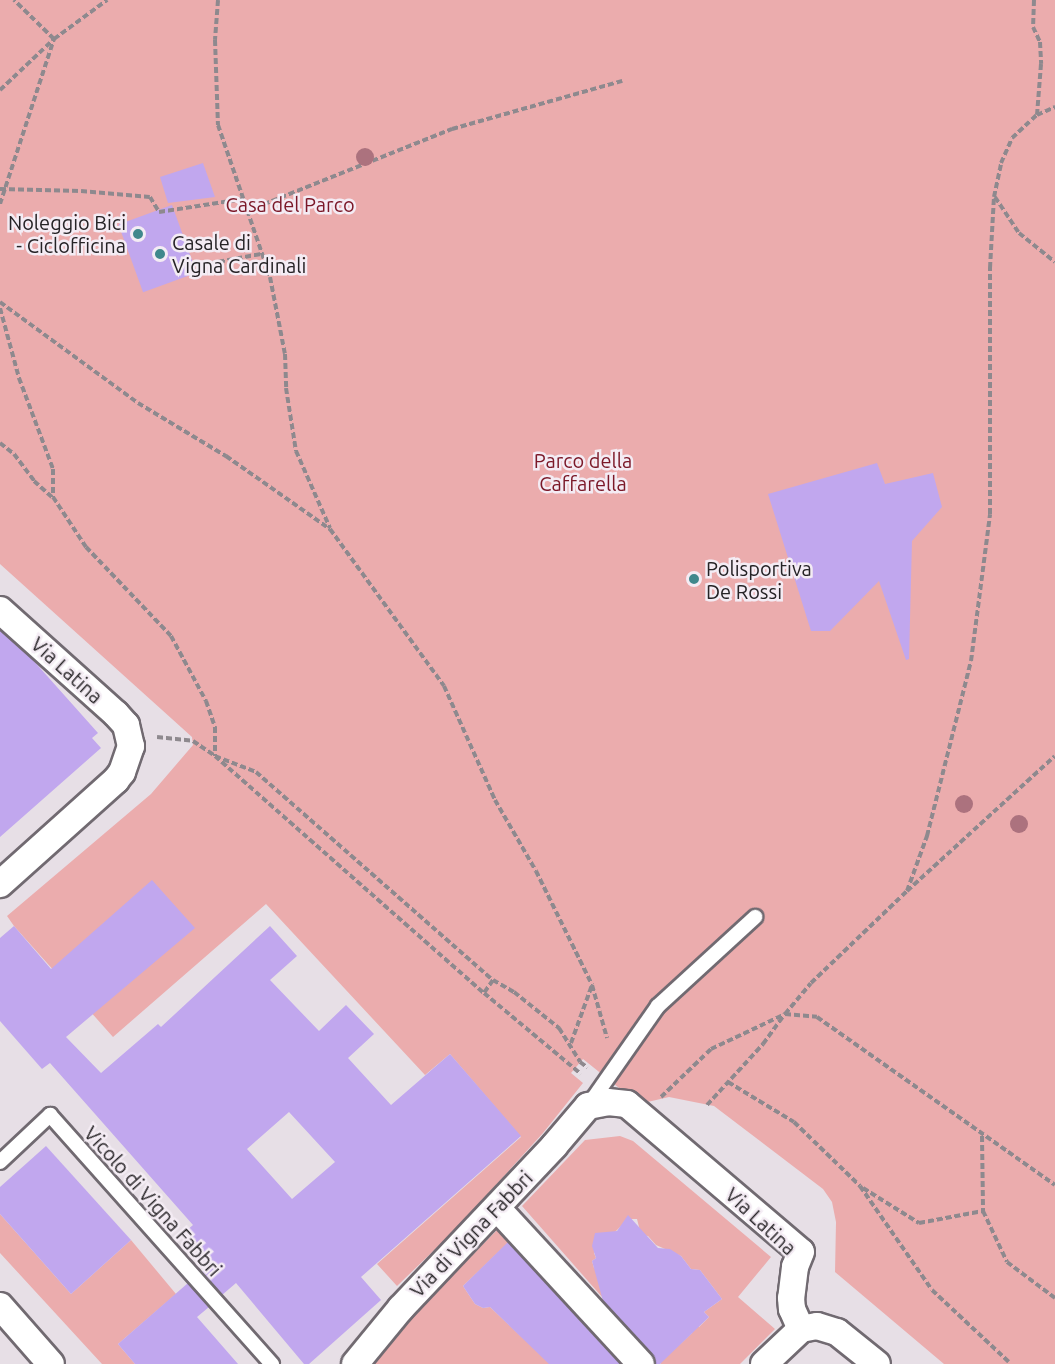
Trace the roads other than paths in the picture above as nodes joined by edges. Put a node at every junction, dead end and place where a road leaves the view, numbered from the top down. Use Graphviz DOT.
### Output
graph roads {
  1 [pos="0,610"];
  2 [pos="0,885"];
  3 [pos="755,918"];
  4 [pos="588,1106"];
  5 [pos="0,1162"];
  6 [pos="496,1208"];
  7 [pos="4,1311"];
  8 [pos="801,1329"];
  9 [pos="51,1364"];
  10 [pos="272,1364"];
  11 [pos="355,1364"];
  12 [pos="641,1364"];
  13 [pos="764,1364"];
  14 [pos="877,1364"];
  1 -- 2 [label="street, Via Latina"];
  3 -- 4 [label="lane"];
  4 -- 6 [label="street, Via di Vigna Fabbri"];
  4 -- 8 [label="street, Via Latina"];
  5 -- 10 [label="lane, Vicolo di Vigna Fabbri"];
  6 -- 11 [label="street, Via di Vigna Fabbri"];
  6 -- 12 [label="street"];
  7 -- 9 [label="street"];
  8 -- 13 [label="street"];
  8 -- 14 [label="street"];
}
